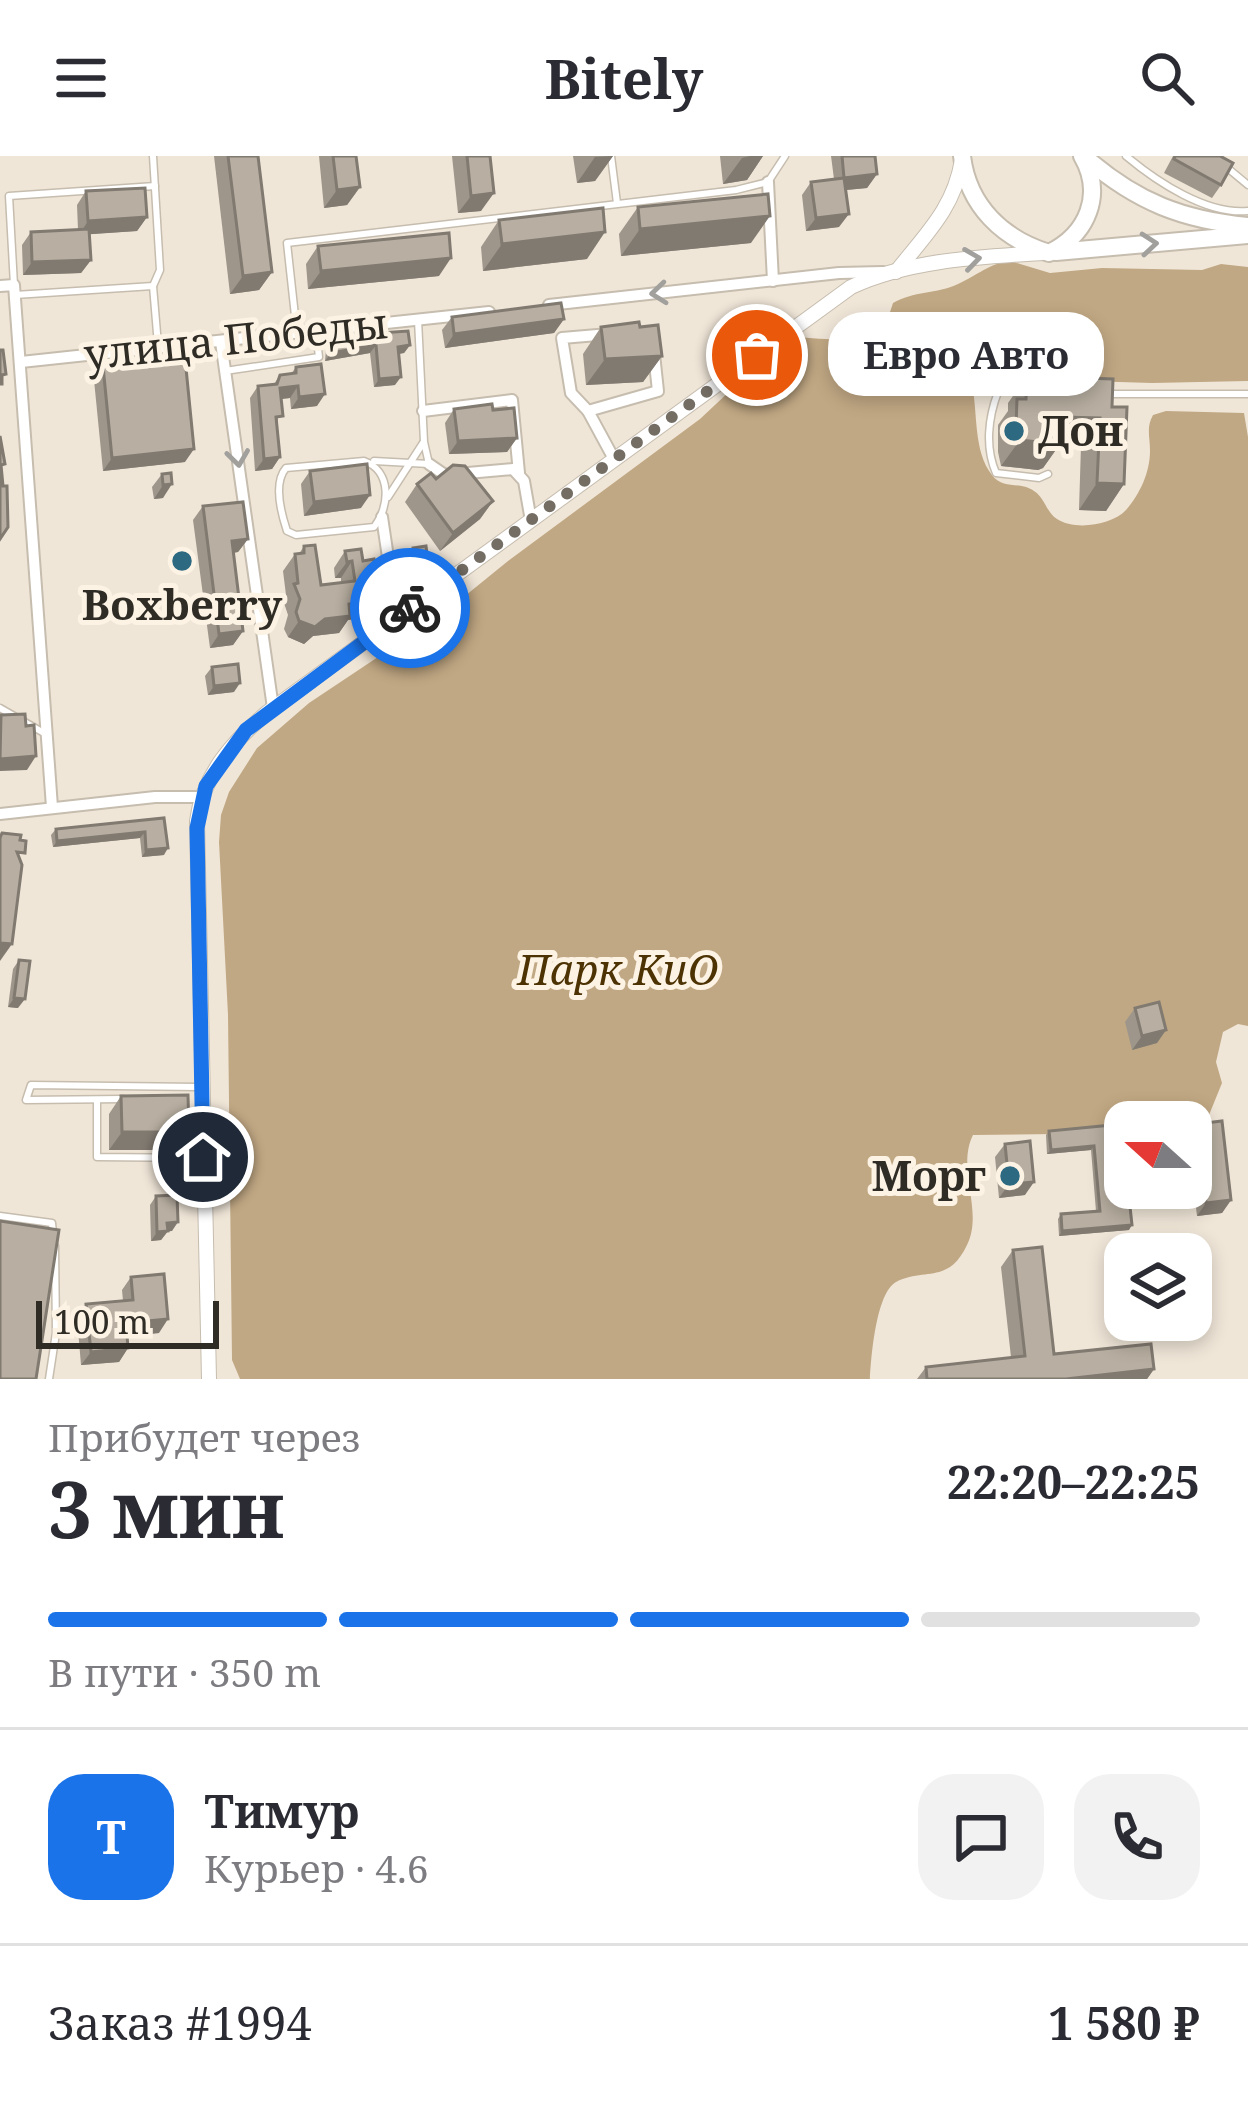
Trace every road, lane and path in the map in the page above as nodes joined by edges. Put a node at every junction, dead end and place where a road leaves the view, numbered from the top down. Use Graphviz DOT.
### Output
graph roads {
  1 [pos="153,156"];
  2 [pos="611,156"];
  3 [pos="785,156"];
  4 [pos="962,156"];
  5 [pos="1083,156"];
  6 [pos="1126,156"];
  7 [pos="1213,156"];
  8 [pos="768,182"];
  9 [pos="1248,185"];
  10 [pos="155,186"];
  11 [pos="617,203"];
  12 [pos="1248,211"];
  13 [pos="1248,230"];
  14 [pos="1049,253"];
  15 [pos="896,272"];
  16 [pos="773,280"];
  17 [pos="0,286"];
  18 [pos="153,286"];
  19 [pos="15,290"];
  20 [pos="536,307"];
  21 [pos="512,310"];
  22 [pos="418,320"];
  23 [pos="316,332"];
  24 [pos="628,332"];
  25 [pos="297,334"];
  26 [pos="221,342"];
  27 [pos="159,349"];
  28 [pos="653,350"];
  29 [pos="21,362"];
  30 [pos="225,371"];
  31 [pos="1026,389"];
  32 [pos="1088,393"];
  33 [pos="1248,394"];
  34 [pos="422,411"];
  35 [pos="588,411"];
  36 [pos="424,442"];
  37 [pos="614,459"];
  38 [pos="364,461"];
  39 [pos="412,461"];
  40 [pos="429,464"];
  41 [pos="519,473"];
  42 [pos="1048,475"];
  43 [pos="386,501"];
  44 [pos="382,517"];
  45 [pos="531,521"];
  46 [pos="397,618"];
  47 [pos="0,708"];
  48 [pos="273,708"];
  49 [pos="46,734"];
  50 [pos="202,797"];
  51 [pos="52,807"];
  52 [pos="0,814"];
  53 [pos="184,1087"];
  54 [pos="202,1093"];
  55 [pos="141,1099"];
  56 [pos="97,1100"];
  57 [pos="184,1118"];
  58 [pos="185,1157"];
  59 [pos="203,1157"];
  60 [pos="0,1216"];
  61 [pos="50,1379"];
  62 [pos="208,1379"];
  1 -- 10 [label="lane"];
  2 -- 11 [label="lane"];
  3 -- 8 [label="lane"];
  4 -- 14 [label="main road"];
  4 -- 15 [label="street"];
  5 -- 13 [label="main road"];
  5 -- 14 [label="main road"];
  6 -- 12 [label="lane"];
  7 -- 9 [label="lane"];
  8 -- 11 [label="lane"];
  8 -- 16 [label="street"];
  10 -- 18 [label="lane"];
  10 -- 19 [label="lane"];
  11 -- 25 [label="lane"];
  14 -- 13 [label="main road, one-way"];
  15 -- 14 [label="street, one-way"];
  15 -- 16 [label="street"];
  15 -- 37 [label="street"];
  16 -- 20 [label="street, one-way"];
  17 -- 19 [label="street"];
  18 -- 19 [label="lane"];
  18 -- 27 [label="lane"];
  19 -- 29 [label="street"];
  21 -- 22 [label="street, улица Победы"];
  22 -- 23 [label="street, улица Победы"];
  22 -- 34 [label="lane"];
  23 -- 25 [label="street, улица Победы"];
  23 -- 30 [label="lane"];
  24 -- 35 [label="street"];
  25 -- 26 [label="street, улица Победы"];
  26 -- 27 [label="street, улица Победы"];
  26 -- 30 [label="street"];
  27 -- 29 [label="street, улица Победы"];
  28 -- 35 [label="street"];
  29 -- 49 [label="street"];
  30 -- 48 [label="street, one-way"];
  31 -- 42 [label="lane"];
  32 -- 33 [label="lane"];
  34 -- 36 [label="lane"];
  34 -- 41 [label="street"];
  35 -- 37 [label="street"];
  36 -- 39 [label="lane"];
  36 -- 40 [label="lane"];
  37 -- 45 [label="street"];
  38 -- 39 [label="lane"];
  38 -- 43 [label="lane"];
  38 -- 44 [label="lane"];
  39 -- 40 [label="lane"];
  39 -- 43 [label="lane"];
  40 -- 41 [label="street"];
  41 -- 45 [label="street"];
  43 -- 44 [label="lane"];
  44 -- 46 [label="street"];
  45 -- 46 [label="street"];
  46 -- 48 [label="street"];
  47 -- 49 [label="lane"];
  48 -- 50 [label="street"];
  49 -- 51 [label="street"];
  50 -- 51 [label="street"];
  50 -- 54 [label="street"];
  51 -- 52 [label="street"];
  53 -- 54 [label="lane"];
  53 -- 54 [label="lane"];
  53 -- 56 [label="lane"];
  54 -- 59 [label="street"];
  55 -- 56 [label="lane"];
  56 -- 58 [label="lane"];
  57 -- 58 [label="lane"];
  58 -- 59 [label="lane"];
  59 -- 62 [label="street"];
  60 -- 61 [label="lane"];
}
